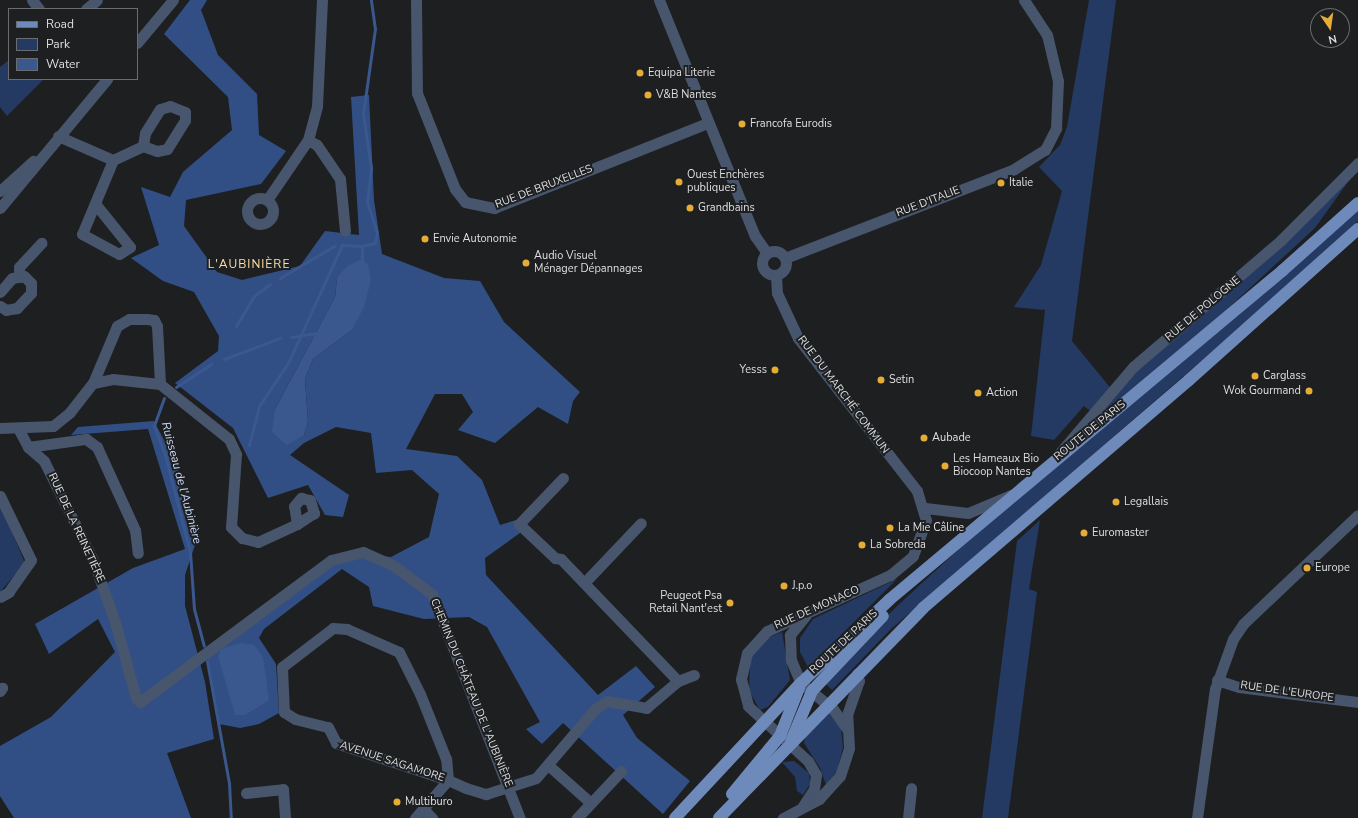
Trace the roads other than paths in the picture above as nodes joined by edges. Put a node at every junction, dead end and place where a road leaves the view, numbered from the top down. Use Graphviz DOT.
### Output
graph roads {
  1 [pos="32,0"];
  2 [pos="97,0"];
  3 [pos="173,0"];
  4 [pos="322,0"];
  5 [pos="416,0"];
  6 [pos="660,0"];
  7 [pos="1024,0"];
  8 [pos="39,8"];
  9 [pos="87,8"];
  10 [pos="138,42"];
  11 [pos="106,80"];
  12 [pos="708,123"];
  13 [pos="308,140"];
  14 [pos="55,141"];
  15 [pos="143,146"];
  16 [pos="113,160"];
  17 [pos="1358,163"];
  18 [pos="1358,194"];
  19 [pos="1,199"];
  20 [pos="266,200"];
  21 [pos="1358,204"];
  22 [pos="97,206"];
  23 [pos="1345,216"];
  24 [pos="1358,229"];
  25 [pos="345,231"];
  26 [pos="41,243"];
  27 [pos="767,253"];
  28 [pos="785,258"];
  29 [pos="776,275"];
  30 [pos="18,277"];
  31 [pos="0,292"];
  32 [pos="0,306"];
  33 [pos="93,383"];
  34 [pos="160,384"];
  35 [pos="0,428"];
  36 [pos="19,430"];
  37 [pos="28,447"];
  38 [pos="1053,460"];
  39 [pos="563,478"];
  40 [pos="1011,495"];
  41 [pos="0,496"];
  42 [pos="925,508"];
  43 [pos="1358,515"];
  44 [pos="641,523"];
  45 [pos="297,524"];
  46 [pos="138,552"];
  47 [pos="585,582"];
  48 [pos="0,597"];
  49 [pos="889,600"];
  50 [pos="807,612"];
  51 [pos="857,673"];
  52 [pos="694,675"];
  53 [pos="1217,680"];
  54 [pos="678,681"];
  55 [pos="801,683"];
  56 [pos="812,691"];
  57 [pos="140,702"];
  58 [pos="1358,702"];
  59 [pos="827,705"];
  60 [pos="762,722"];
  61 [pos="847,729"];
  62 [pos="780,736"];
  63 [pos="790,744"];
  64 [pos="548,765"];
  65 [pos="621,771"];
  66 [pos="448,780"];
  67 [pos="510,787"];
  68 [pos="911,788"];
  69 [pos="246,793"];
  70 [pos="735,802"];
  71 [pos="591,803"];
  72 [pos="803,806"];
  73 [pos="423,809"];
  74 [pos="285,818"];
  75 [pos="415,818"];
  76 [pos="432,818"];
  77 [pos="520,818"];
  78 [pos="578,818"];
  79 [pos="675,818"];
  80 [pos="720,818"];
  81 [pos="783,818"];
  82 [pos="908,818"];
  83 [pos="1197,818"];
  1 -- 8 [label="street"];
  2 -- 9 [label="street"];
  3 -- 10 [label="street"];
  4 -- 13 [label="street"];
  5 -- 12 [label="street, RUE DE BRUXELLES"];
  6 -- 12 [label="street"];
  7 -- 28 [label="street, RUE D'ITALIE"];
  11 -- 14 [label="street"];
  12 -- 27 [label="street"];
  13 -- 20 [label="street"];
  13 -- 25 [label="street"];
  14 -- 16 [label="street"];
  14 -- 19 [label="street"];
  15 -- 16 [label="street"];
  16 -- 22 [label="street"];
  17 -- 38 [label="street, RUE DE POLOGNE"];
  18 -- 23 [label="main road"];
  21 -- 23 [label="main road, ROUTE DE PARIS"];
  22 -- 22 [label="street"];
  23 -- 38 [label="main road, ROUTE DE PARIS"];
  24 -- 51 [label="main road"];
  26 -- 30 [label="street"];
  27 -- 28 [label="street"];
  27 -- 29 [label="street"];
  28 -- 29 [label="street"];
  29 -- 42 [label="street, RUE DU MARCHÉ COMMUN"];
  30 -- 31 [label="street"];
  30 -- 32 [label="street"];
  33 -- 34 [label="street"];
  33 -- 34 [label="street"];
  33 -- 36 [label="street"];
  34 -- 45 [label="street"];
  35 -- 36 [label="street"];
  36 -- 37 [label="street, RUE DE LA REINETIÈRE"];
  37 -- 46 [label="street"];
  37 -- 57 [label="street, RUE DE LA REINETIÈRE"];
  38 -- 40 [label="main road, ROUTE DE PARIS"];
  39 -- 47 [label="street"];
  40 -- 42 [label="street"];
  40 -- 49 [label="main road, ROUTE DE PARIS"];
  41 -- 48 [label="street"];
  42 -- 50 [label="street, RUE DE MONACO"];
  43 -- 53 [label="street"];
  44 -- 47 [label="street"];
  47 -- 54 [label="street"];
  49 -- 55 [label="main road, ROUTE DE PARIS"];
  49 -- 56 [label="main road"];
  50 -- 55 [label="street"];
  50 -- 60 [label="street, RUE DE MONACO"];
  51 -- 59 [label="main road"];
  51 -- 61 [label="street"];
  52 -- 54 [label="street"];
  53 -- 58 [label="street, RUE DE L'EUROPE"];
  53 -- 83 [label="street"];
  54 -- 64 [label="street, AVENUE SAGAMORE"];
  55 -- 56 [label="street"];
  55 -- 60 [label="main road, ROUTE DE PARIS"];
  55 -- 62 [label="main road"];
  56 -- 59 [label="street"];
  56 -- 63 [label="main road"];
  57 -- 67 [label="street, CHEMIN DU CHÂTEAU DE L'AUBINIÈRE"];
  59 -- 61 [label="street"];
  59 -- 63 [label="main road"];
  60 -- 62 [label="street, RUE DE MONACO"];
  60 -- 79 [label="main road, ROUTE DE PARIS"];
  61 -- 72 [label="street"];
  62 -- 63 [label="street, RUE DE MONACO"];
  62 -- 70 [label="main road"];
  63 -- 70 [label="main road"];
  63 -- 72 [label="street, RUE DE MONACO"];
  64 -- 67 [label="street, AVENUE SAGAMORE"];
  64 -- 71 [label="street"];
  65 -- 71 [label="street"];
  66 -- 66 [label="street, AVENUE SAGAMORE"];
  66 -- 67 [label="street, AVENUE SAGAMORE"];
  66 -- 73 [label="street"];
  67 -- 77 [label="street, CHEMIN DU CHÂTEAU DE L'AUBINIÈRE"];
  68 -- 82 [label="street"];
  69 -- 74 [label="street"];
  70 -- 80 [label="main road"];
  71 -- 78 [label="street"];
  72 -- 81 [label="street"];
  73 -- 75 [label="street"];
  73 -- 76 [label="street"];
}
